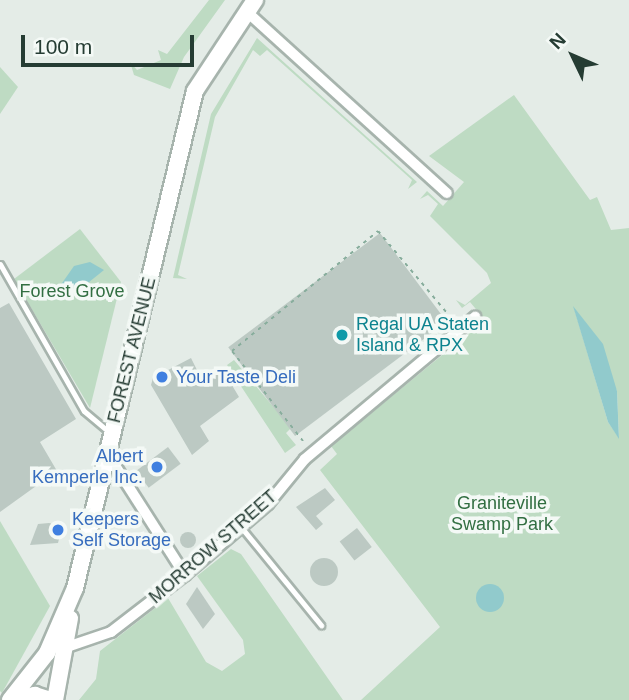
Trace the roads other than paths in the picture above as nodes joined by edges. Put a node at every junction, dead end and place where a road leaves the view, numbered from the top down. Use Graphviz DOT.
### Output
graph roads {
  1 [pos="250,6"];
  2 [pos="447,193"];
  3 [pos="0,264"];
  4 [pos="475,317"];
  5 [pos="112,434"];
  6 [pos="107,453"];
  7 [pos="241,527"];
  8 [pos="185,575"];
  9 [pos="75,588"];
  10 [pos="321,625"];
  11 [pos="64,648"];
  12 [pos="10,700"];
  13 [pos="16,700"];
  14 [pos="53,700"];
  1 -- 2 [label="street"];
  1 -- 5 [label="main road, FOREST AVENUE"];
  3 -- 5 [label="lane"];
  4 -- 7 [label="street, MORROW STREET"];
  5 -- 6 [label="main road, FOREST AVENUE"];
  6 -- 8 [label="street"];
  6 -- 9 [label="main road, FOREST AVENUE"];
  7 -- 8 [label="street, MORROW STREET"];
  7 -- 10 [label="lane"];
  8 -- 11 [label="street, MORROW STREET"];
  9 -- 11 [label="main road"];
  9 -- 12 [label="main road, FOREST AVENUE"];
  11 -- 14 [label="main road"];
  13 -- 14 [label="main road"];
}
